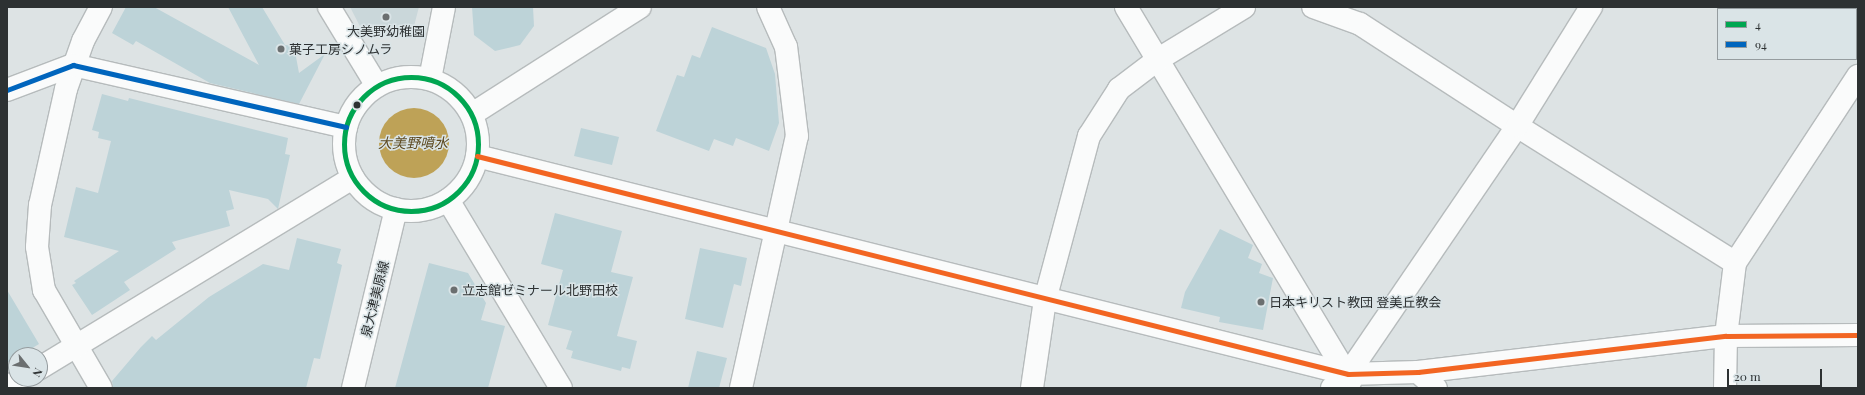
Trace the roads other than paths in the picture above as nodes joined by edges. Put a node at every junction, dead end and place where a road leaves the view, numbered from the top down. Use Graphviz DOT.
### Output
graph roads {
  1 [pos="101,7"];
  2 [pos="329,7"];
  3 [pos="444,7"];
  4 [pos="640,7"];
  5 [pos="768,7"];
  6 [pos="1126,7"];
  7 [pos="1244,7"];
  8 [pos="1313,7"];
  9 [pos="1591,7"];
  10 [pos="1158,60"];
  11 [pos="73,65"];
  12 [pos="1858,76"];
  13 [pos="430,79"];
  14 [pos="377,86"];
  15 [pos="7,90"];
  16 [pos="472,114"];
  17 [pos="1517,126"];
  18 [pos="346,127"];
  19 [pos="477,156"];
  20 [pos="353,178"];
  21 [pos="448,200"];
  22 [pos="396,209"];
  23 [pos="777,231"];
  24 [pos="1735,263"];
  25 [pos="1045,300"];
  26 [pos="1858,335"];
  27 [pos="1726,336"];
  28 [pos="76,346"];
  29 [pos="48,363"];
  30 [pos="1418,372"];
  31 [pos="1351,381"];
  32 [pos="101,388"];
  33 [pos="353,388"];
  34 [pos="560,388"];
  35 [pos="741,388"];
  36 [pos="1032,388"];
  37 [pos="1332,388"];
  38 [pos="1436,388"];
  39 [pos="1725,388"];
  1 -- 11 [label="street"];
  2 -- 14 [label="street"];
  3 -- 13 [label="street"];
  4 -- 16 [label="street"];
  5 -- 23 [label="street"];
  6 -- 10 [label="street"];
  7 -- 10 [label="street"];
  8 -- 17 [label="street"];
  9 -- 17 [label="street"];
  10 -- 25 [label="street"];
  10 -- 31 [label="street"];
  11 -- 15 [label="street"];
  11 -- 18 [label="street"];
  11 -- 28 [label="street"];
  12 -- 24 [label="street"];
  13 -- 14 [label="street"];
  13 -- 16 [label="street"];
  14 -- 18 [label="street"];
  16 -- 19 [label="street"];
  17 -- 24 [label="street"];
  17 -- 31 [label="street"];
  18 -- 20 [label="street"];
  19 -- 21 [label="street"];
  19 -- 23 [label="street"];
  20 -- 22 [label="street"];
  20 -- 28 [label="street"];
  21 -- 22 [label="street"];
  21 -- 34 [label="street"];
  22 -- 33 [label="street, 泉大津美原線"];
  23 -- 25 [label="street"];
  23 -- 35 [label="street"];
  24 -- 27 [label="street"];
  25 -- 31 [label="street"];
  25 -- 36 [label="street"];
  26 -- 27 [label="street"];
  27 -- 30 [label="street"];
  27 -- 39 [label="street"];
  28 -- 29 [label="street"];
  28 -- 32 [label="street"];
  30 -- 31 [label="street"];
  30 -- 38 [label="street"];
  31 -- 37 [label="street"];
}
